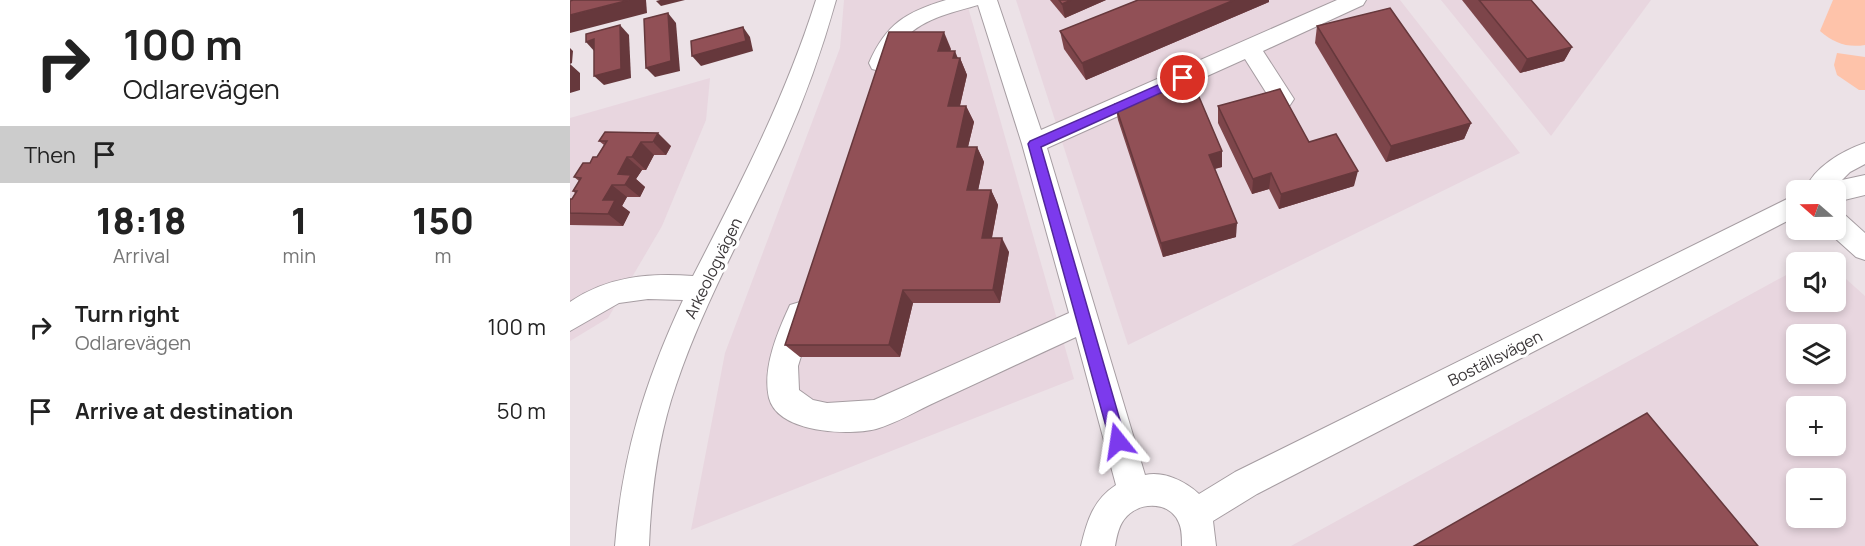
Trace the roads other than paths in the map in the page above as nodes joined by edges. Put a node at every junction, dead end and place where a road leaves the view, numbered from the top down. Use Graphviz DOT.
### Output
graph roads {
  1 [pos="826,0"];
  2 [pos="971,0"];
  3 [pos="987,0"];
  4 [pos="1356,0"];
  5 [pos="1250,48"];
  6 [pos="873,83"];
  7 [pos="1282,99"];
  8 [pos="1034,144"];
  9 [pos="1865,153"];
  10 [pos="1827,180"];
  11 [pos="1865,185"];
  12 [pos="1846,190"];
  13 [pos="1786,210"];
  14 [pos="1846,232"];
  15 [pos="1865,249"];
  16 [pos="807,288"];
  17 [pos="701,289"];
  18 [pos="570,318"];
  19 [pos="1084,320"];
  20 [pos="1134,491"];
  21 [pos="1195,514"];
  22 [pos="632,546"];
  23 [pos="1098,546"];
  24 [pos="1200,546"];
  1 -- 17 [label="street, Arkeologvägen"];
  2 -- 6 [label="street"];
  3 -- 8 [label="street"];
  4 -- 5 [label="street"];
  5 -- 7 [label="street"];
  5 -- 8 [label="street"];
  8 -- 19 [label="street"];
  9 -- 10 [label="street"];
  11 -- 12 [label="street"];
  13 -- 21 [label="street, Boställsvägen"];
  14 -- 15 [label="street"];
  16 -- 19 [label="street"];
  17 -- 18 [label="street"];
  17 -- 22 [label="street, Arkeologvägen"];
  19 -- 20 [label="street"];
  20 -- 21 [label="street"];
  20 -- 23 [label="street"];
  21 -- 24 [label="street"];
}
